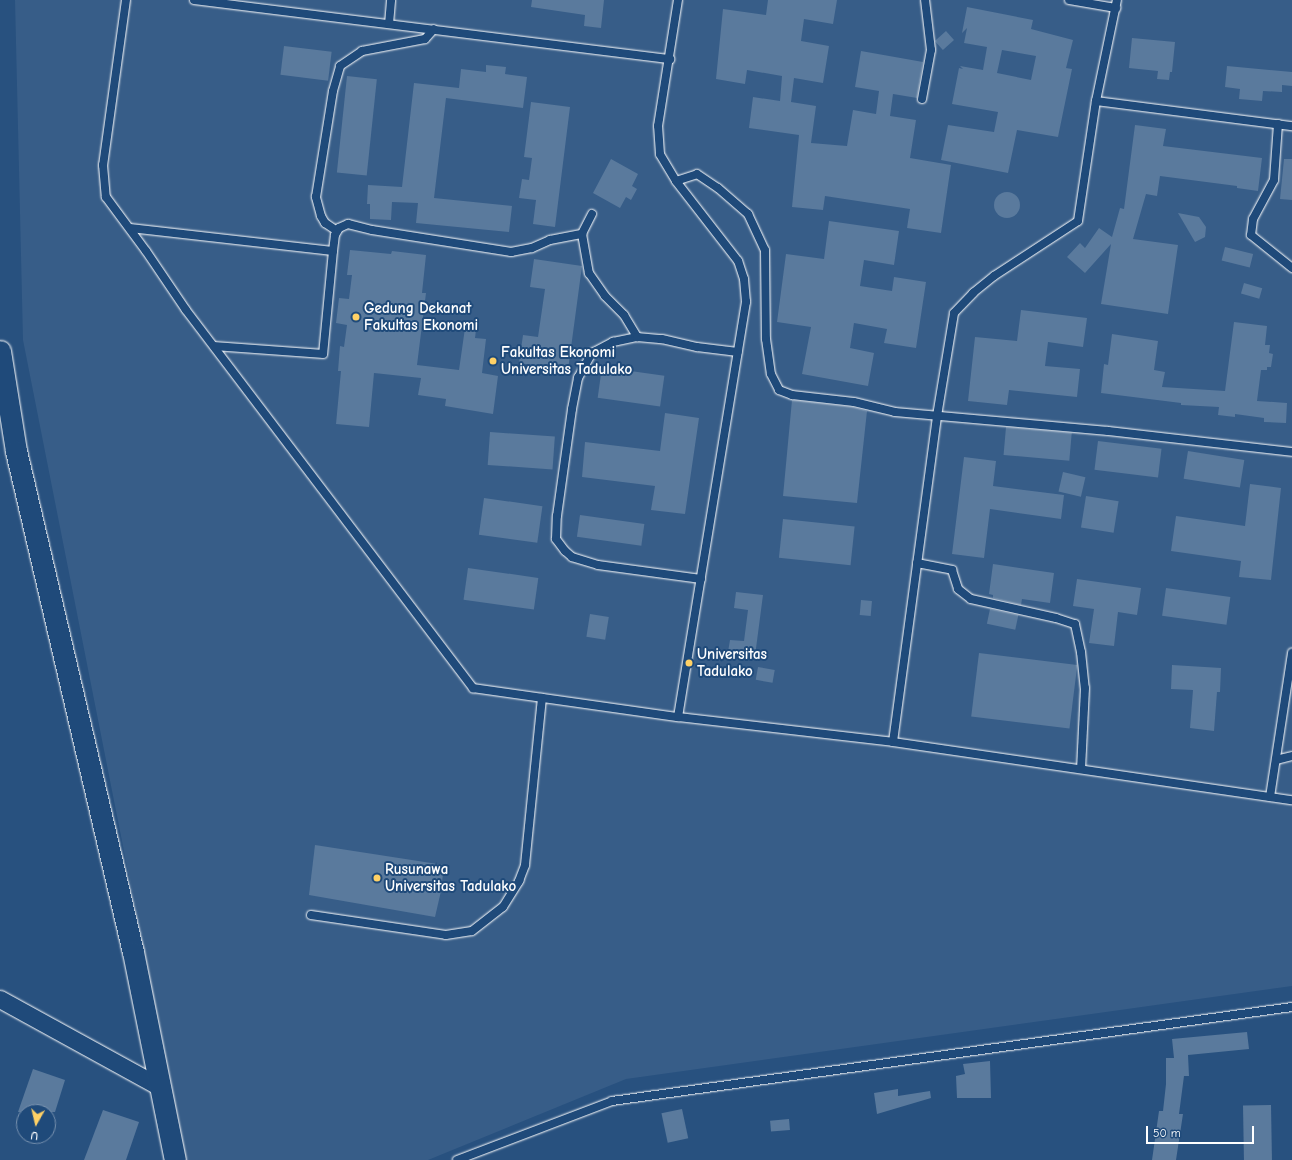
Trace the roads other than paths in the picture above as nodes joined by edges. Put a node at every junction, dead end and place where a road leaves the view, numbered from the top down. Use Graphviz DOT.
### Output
graph roads {
  1 [pos="126,0"];
  2 [pos="194,0"];
  3 [pos="390,0"];
  4 [pos="678,0"];
  5 [pos="925,0"];
  6 [pos="1069,0"];
  7 [pos="1117,4"];
  8 [pos="389,24"];
  9 [pos="434,28"];
  10 [pos="670,59"];
  11 [pos="922,99"];
  12 [pos="1096,101"];
  13 [pos="1278,124"];
  14 [pos="1292,126"];
  15 [pos="676,182"];
  16 [pos="592,214"];
  17 [pos="130,228"];
  18 [pos="337,231"];
  19 [pos="582,234"];
  20 [pos="333,251"];
  21 [pos="1292,268"];
  22 [pos="637,337"];
  23 [pos="214,346"];
  24 [pos="0,351"];
  25 [pos="738,352"];
  26 [pos="937,416"];
  27 [pos="1292,452"];
  28 [pos="917,563"];
  29 [pos="701,579"];
  30 [pos="1292,654"];
  31 [pos="542,698"];
  32 [pos="678,717"];
  33 [pos="893,742"];
  34 [pos="1292,756"];
  35 [pos="1276,760"];
  36 [pos="1080,769"];
  37 [pos="1270,797"];
  38 [pos="1292,800"];
  39 [pos="311,915"];
  40 [pos="0,999"];
  41 [pos="1292,1007"];
  42 [pos="160,1087"];
  43 [pos="175,1160"];
  44 [pos="457,1160"];
  1 -- 17 [label="lane"];
  2 -- 8 [label="lane"];
  3 -- 8 [label="lane"];
  4 -- 10 [label="lane"];
  5 -- 11 [label="lane"];
  6 -- 7 [label="lane"];
  7 -- 12 [label="lane"];
  8 -- 9 [label="lane"];
  9 -- 10 [label="lane"];
  9 -- 18 [label="lane"];
  10 -- 15 [label="lane"];
  12 -- 13 [label="lane"];
  12 -- 26 [label="lane"];
  13 -- 14 [label="lane"];
  13 -- 21 [label="lane"];
  15 -- 25 [label="lane"];
  15 -- 26 [label="lane"];
  16 -- 19 [label="lane"];
  17 -- 20 [label="lane"];
  17 -- 23 [label="lane"];
  18 -- 19 [label="lane"];
  18 -- 20 [label="lane"];
  19 -- 22 [label="lane"];
  20 -- 23 [label="lane"];
  22 -- 25 [label="lane"];
  22 -- 29 [label="lane"];
  23 -- 31 [label="lane"];
  24 -- 42 [label="street"];
  25 -- 29 [label="lane"];
  26 -- 27 [label="lane"];
  26 -- 28 [label="lane"];
  28 -- 33 [label="lane"];
  28 -- 36 [label="lane"];
  29 -- 32 [label="lane"];
  30 -- 35 [label="lane"];
  31 -- 32 [label="lane"];
  31 -- 39 [label="lane"];
  32 -- 33 [label="lane"];
  33 -- 36 [label="lane"];
  34 -- 35 [label="lane"];
  35 -- 37 [label="lane"];
  36 -- 37 [label="lane"];
  37 -- 38 [label="lane"];
  40 -- 42 [label="street"];
  41 -- 44 [label="lane"];
  42 -- 43 [label="street"];
}
